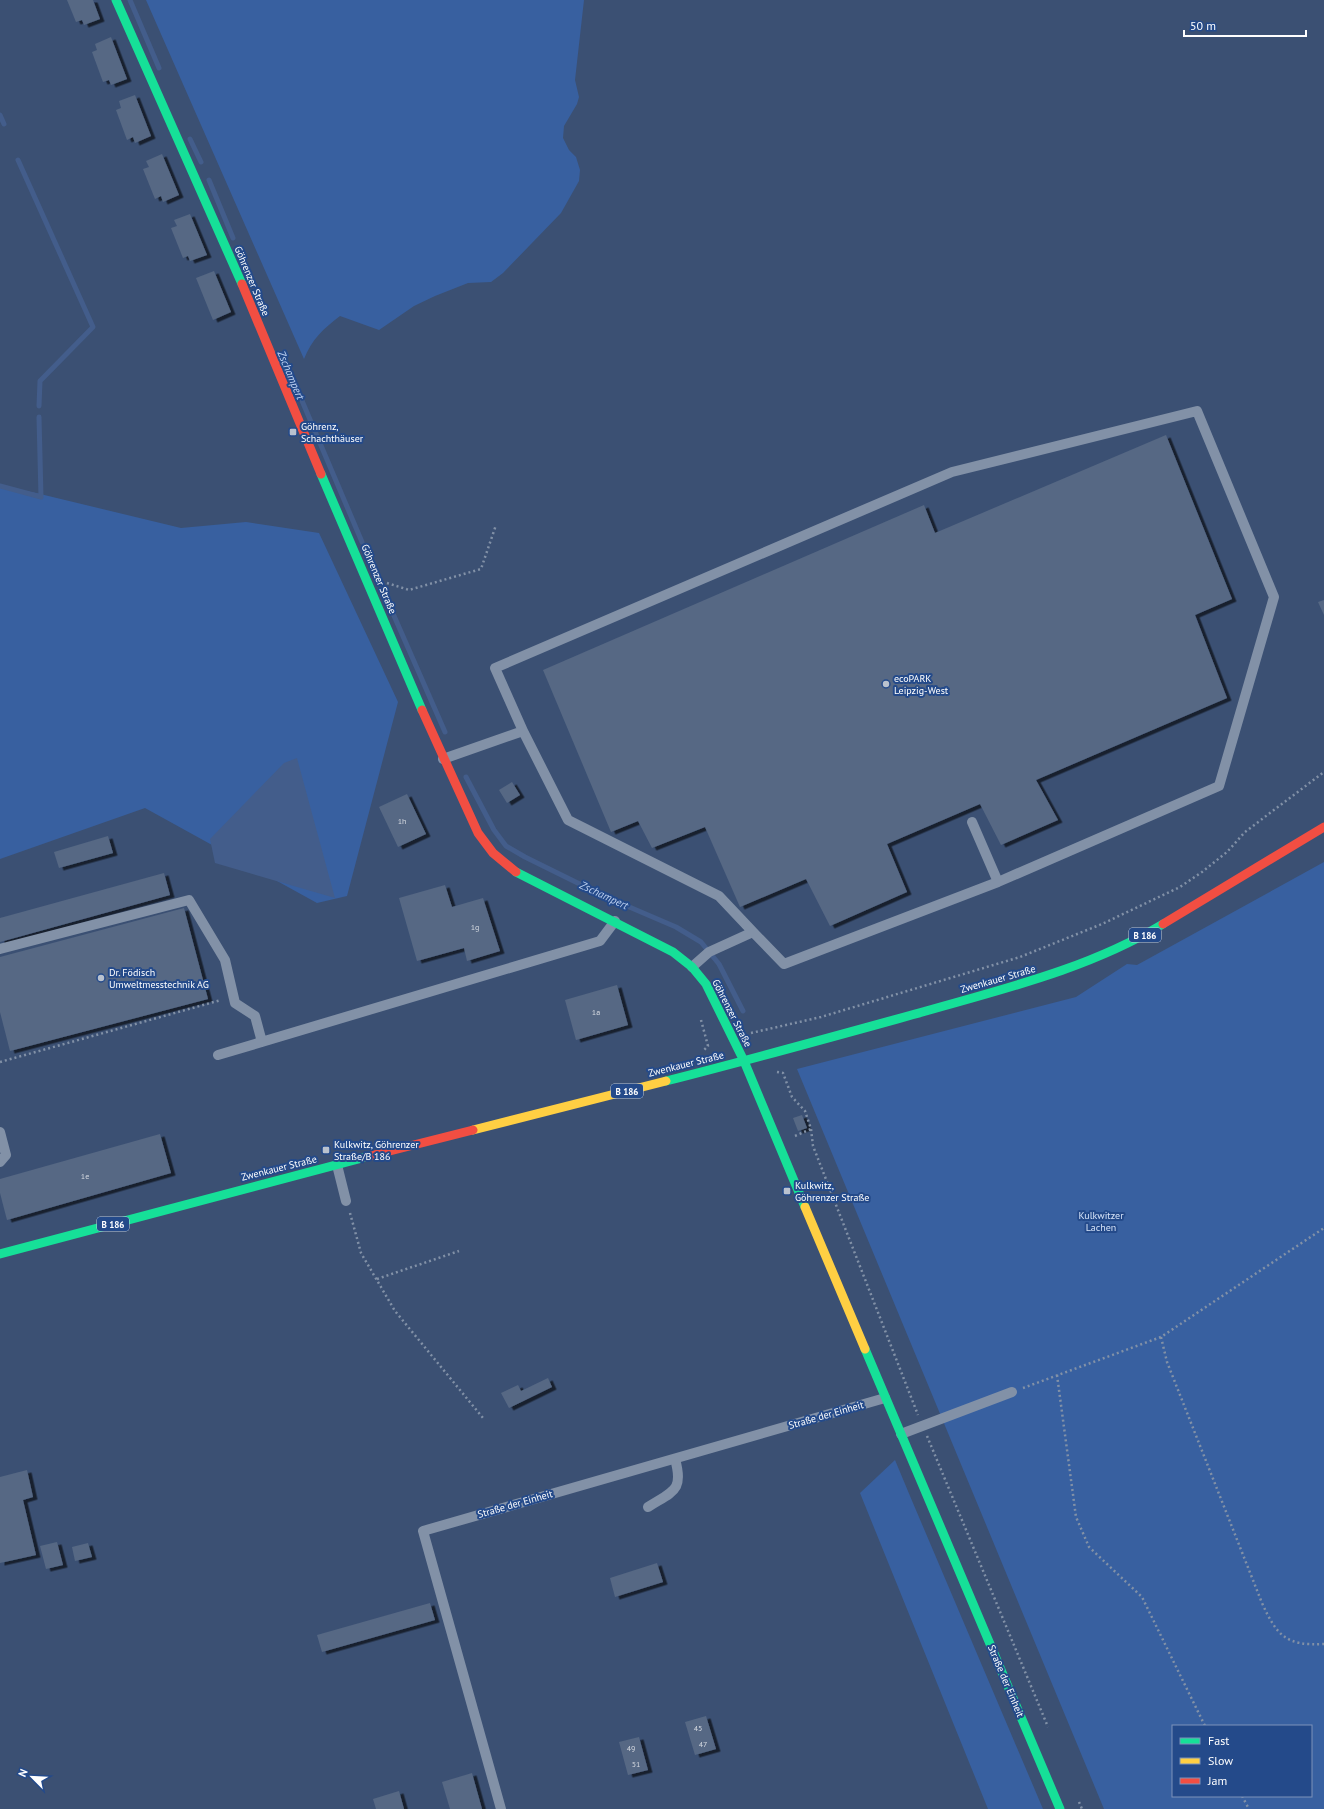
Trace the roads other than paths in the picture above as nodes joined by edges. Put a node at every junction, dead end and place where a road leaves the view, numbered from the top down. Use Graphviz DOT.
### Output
graph roads {
  1 [pos="116,0"];
  2 [pos="523,732"];
  3 [pos="443,759"];
  4 [pos="972,822"];
  5 [pos="1324,827"];
  6 [pos="998,882"];
  7 [pos="615,921"];
  8 [pos="753,932"];
  9 [pos="0,949"];
  10 [pos="692,967"];
  11 [pos="262,1042"];
  12 [pos="218,1055"];
  13 [pos="744,1061"];
  14 [pos="0,1132"];
  15 [pos="0,1162"];
  16 [pos="338,1165"];
  17 [pos="346,1201"];
  18 [pos="0,1254"];
  19 [pos="1012,1392"];
  20 [pos="885,1398"];
  21 [pos="901,1434"];
  22 [pos="674,1459"];
  23 [pos="648,1507"];
  24 [pos="501,1809"];
  25 [pos="1060,1809"];
  1 -- 3 [label="street, Göhrenzer Straße"];
  2 -- 3 [label="lane"];
  2 -- 6 [label="lane"];
  2 -- 8 [label="lane"];
  3 -- 7 [label="street, Göhrenzer Straße"];
  4 -- 6 [label="lane"];
  5 -- 13 [label="street, Zwenkauer Straße / B 186"];
  6 -- 8 [label="lane"];
  7 -- 10 [label="street, Göhrenzer Straße"];
  7 -- 11 [label="lane"];
  8 -- 10 [label="lane"];
  9 -- 11 [label="lane"];
  10 -- 13 [label="street, Göhrenzer Straße"];
  11 -- 12 [label="lane"];
  13 -- 16 [label="street, Zwenkauer Straße / B 186"];
  13 -- 20 [label="street, Straße der Einheit"];
  14 -- 15 [label="lane"];
  16 -- 17 [label="lane"];
  16 -- 18 [label="street, Zwenkauer Straße / B 186"];
  19 -- 21 [label="lane"];
  20 -- 21 [label="street, Straße der Einheit"];
  20 -- 22 [label="lane, Straße der Einheit"];
  21 -- 25 [label="street, Straße der Einheit"];
  22 -- 23 [label="lane"];
  22 -- 24 [label="lane, Straße der Einheit"];
}
